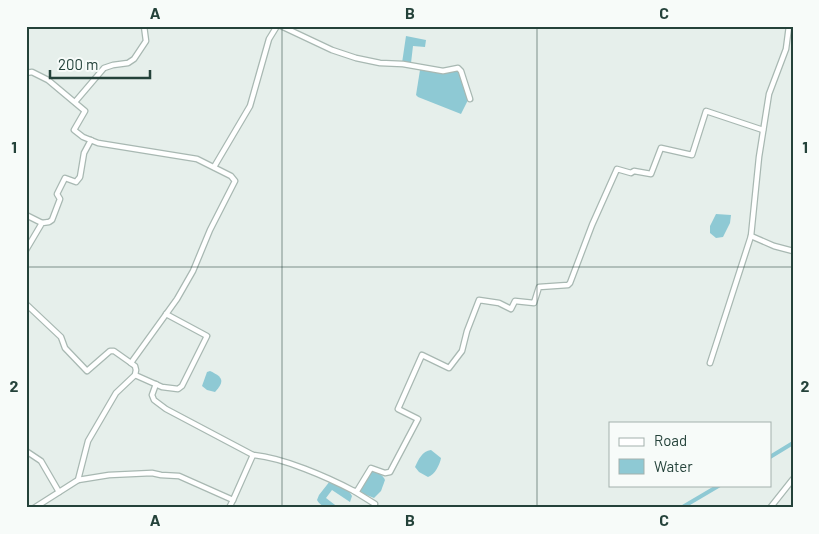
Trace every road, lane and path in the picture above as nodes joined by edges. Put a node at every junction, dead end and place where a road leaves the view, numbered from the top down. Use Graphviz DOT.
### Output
graph roads {
  1 [pos="144,26"];
  2 [pos="279,26"];
  3 [pos="788,26"];
  4 [pos="26,73"];
  5 [pos="470,99"];
  6 [pos="76,102"];
  7 [pos="763,130"];
  8 [pos="92,140"];
  9 [pos="214,167"];
  10 [pos="26,215"];
  11 [pos="42,223"];
  12 [pos="750,236"];
  13 [pos="26,250"];
  14 [pos="793,251"];
  15 [pos="26,304"];
  16 [pos="166,314"];
  17 [pos="710,363"];
  18 [pos="131,364"];
  19 [pos="135,374"];
  20 [pos="156,384"];
  21 [pos="26,451"];
  22 [pos="253,455"];
  23 [pos="793,479"];
  24 [pos="78,480"];
  25 [pos="354,491"];
  26 [pos="59,492"];
  27 [pos="233,500"];
  28 [pos="34,508"];
  29 [pos="229,508"];
  30 [pos="374,508"];
  31 [pos="770,508"];
  1 -- 6 [label="street"];
  2 -- 5 [label="street"];
  2 -- 9 [label="street"];
  3 -- 7 [label="street"];
  4 -- 6 [label="street"];
  6 -- 8 [label="street"];
  7 -- 12 [label="street"];
  7 -- 25 [label="street"];
  8 -- 9 [label="street"];
  8 -- 11 [label="street"];
  9 -- 16 [label="street"];
  10 -- 11 [label="street"];
  11 -- 13 [label="street"];
  12 -- 14 [label="street"];
  12 -- 17 [label="street"];
  15 -- 18 [label="street"];
  16 -- 18 [label="street"];
  16 -- 20 [label="street"];
  18 -- 19 [label="street"];
  19 -- 20 [label="street"];
  19 -- 24 [label="street"];
  20 -- 22 [label="street"];
  21 -- 26 [label="street"];
  22 -- 25 [label="street"];
  22 -- 27 [label="street"];
  23 -- 31 [label="street"];
  24 -- 26 [label="street"];
  24 -- 27 [label="street"];
  25 -- 30 [label="street"];
  26 -- 28 [label="street"];
  27 -- 29 [label="street"];
}
